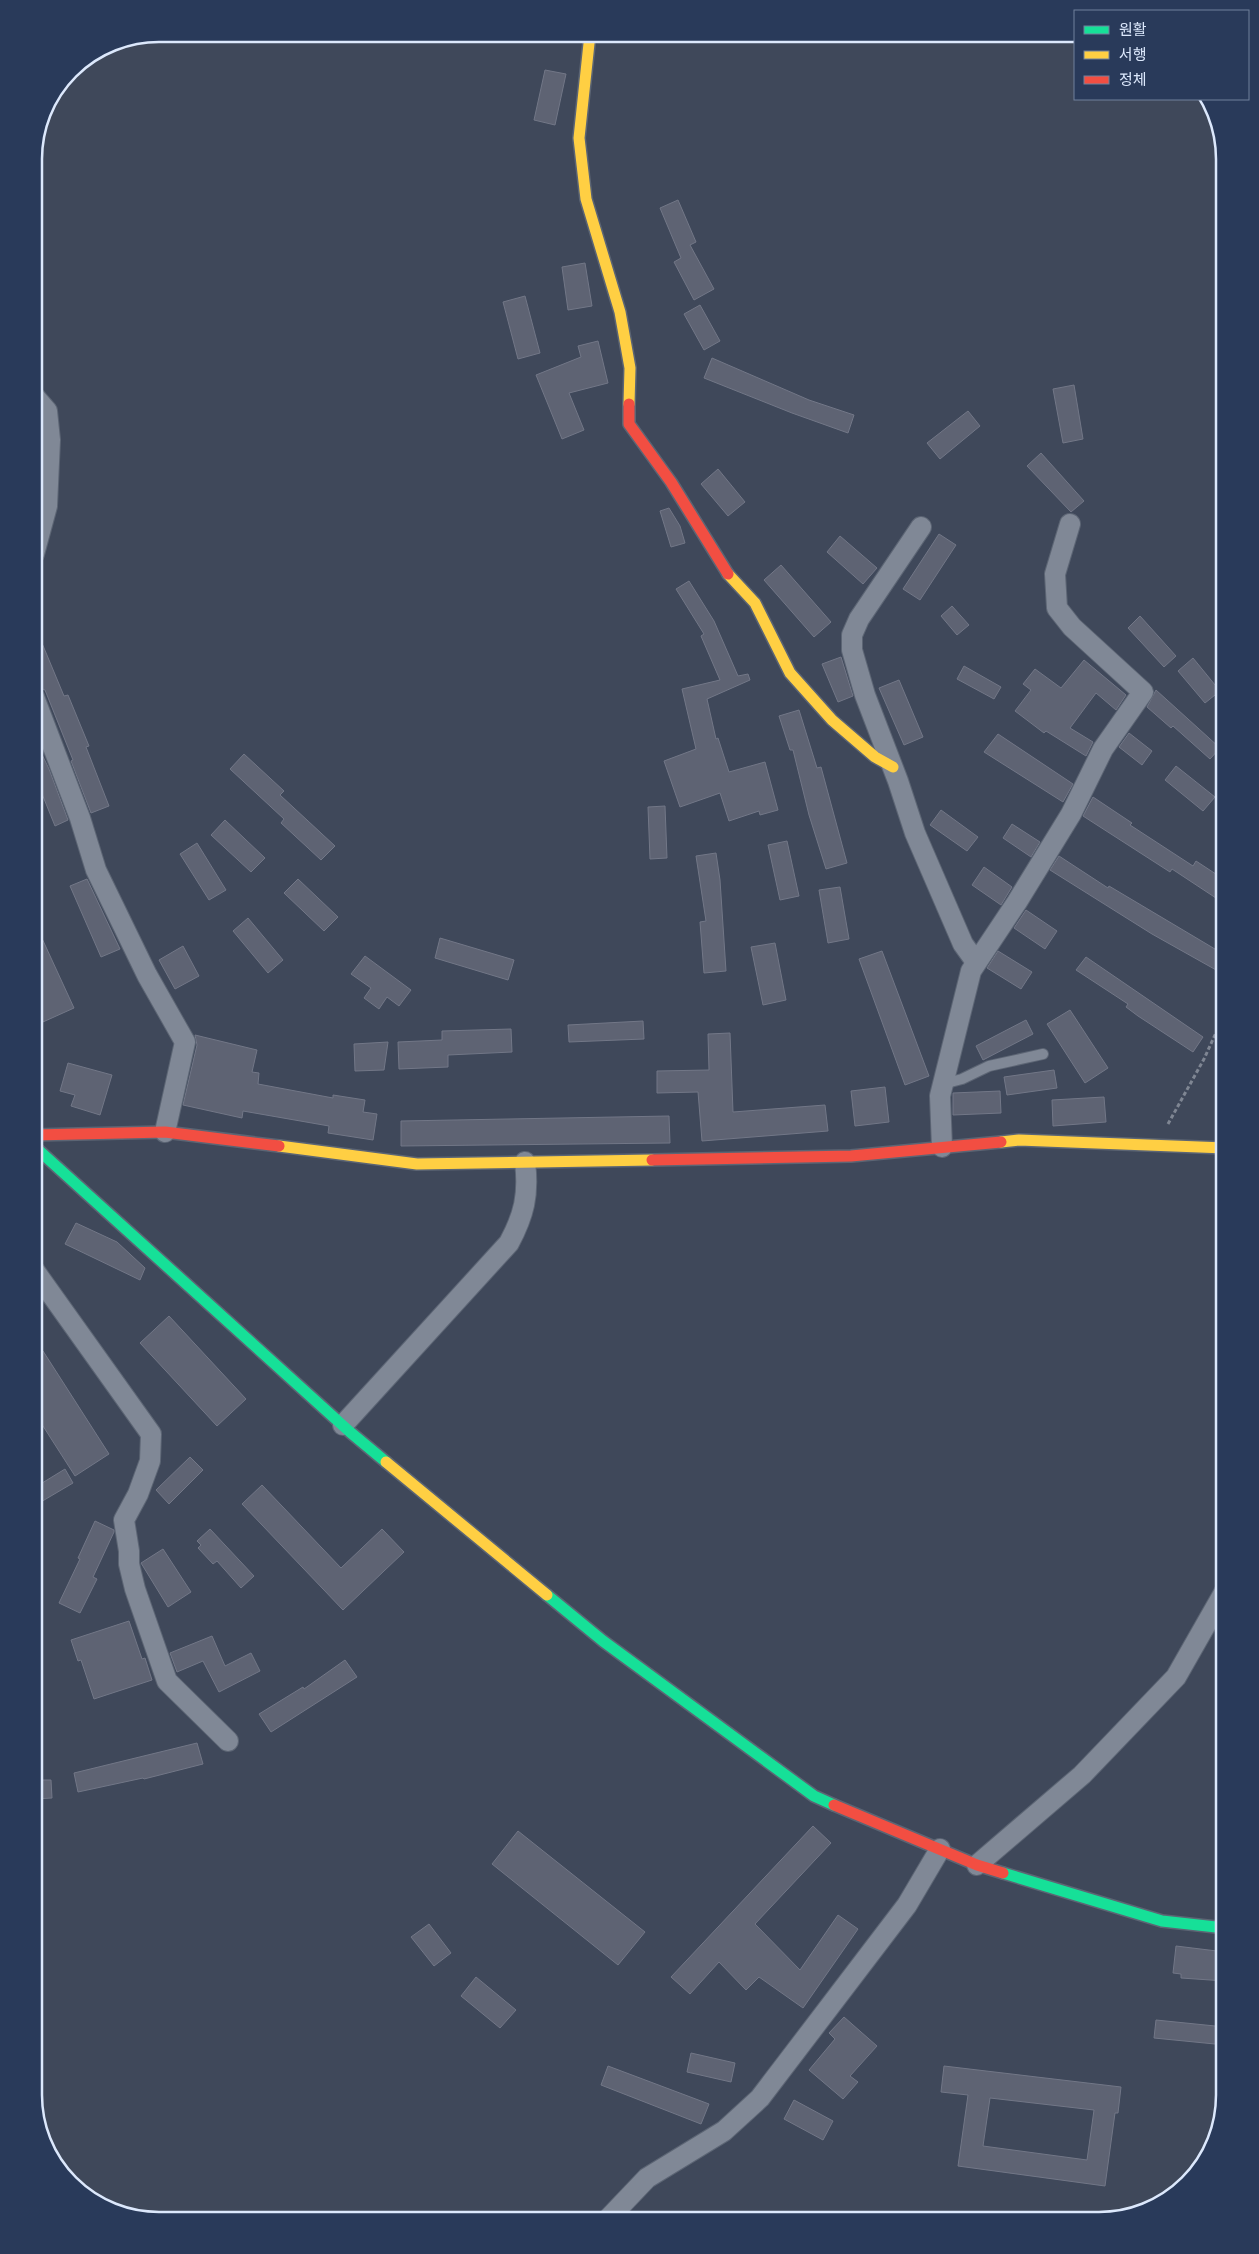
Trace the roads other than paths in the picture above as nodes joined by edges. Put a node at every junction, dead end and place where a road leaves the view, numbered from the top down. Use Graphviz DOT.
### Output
graph roads {
  1 [pos="589,42"];
  2 [pos="43,406"];
  3 [pos="43,521"];
  4 [pos="1070,524"];
  5 [pos="921,528"];
  6 [pos="43,720"];
  7 [pos="893,768"];
  8 [pos="976,962"];
  9 [pos="1043,1054"];
  10 [pos="943,1084"];
  11 [pos="165,1132"];
  12 [pos="42,1135"];
  13 [pos="942,1147"];
  14 [pos="1216,1148"];
  15 [pos="42,1154"];
  16 [pos="525,1162"];
  17 [pos="42,1282"];
  18 [pos="342,1425"];
  19 [pos="1216,1608"];
  20 [pos="228,1741"];
  21 [pos="940,1849"];
  22 [pos="977,1865"];
  23 [pos="1216,1927"];
  24 [pos="615,2211"];
  1 -- 7 [label="street"];
  2 -- 3 [label="street"];
  4 -- 8 [label="street"];
  5 -- 7 [label="street"];
  6 -- 11 [label="street"];
  7 -- 8 [label="street"];
  8 -- 10 [label="street"];
  9 -- 10 [label="lane"];
  10 -- 13 [label="street"];
  11 -- 12 [label="street"];
  11 -- 16 [label="street"];
  13 -- 14 [label="street"];
  13 -- 16 [label="street"];
  15 -- 18 [label="street"];
  16 -- 18 [label="street"];
  17 -- 20 [label="street"];
  18 -- 21 [label="street"];
  19 -- 22 [label="street"];
  21 -- 22 [label="street"];
  21 -- 24 [label="street"];
  22 -- 23 [label="street"];
}
